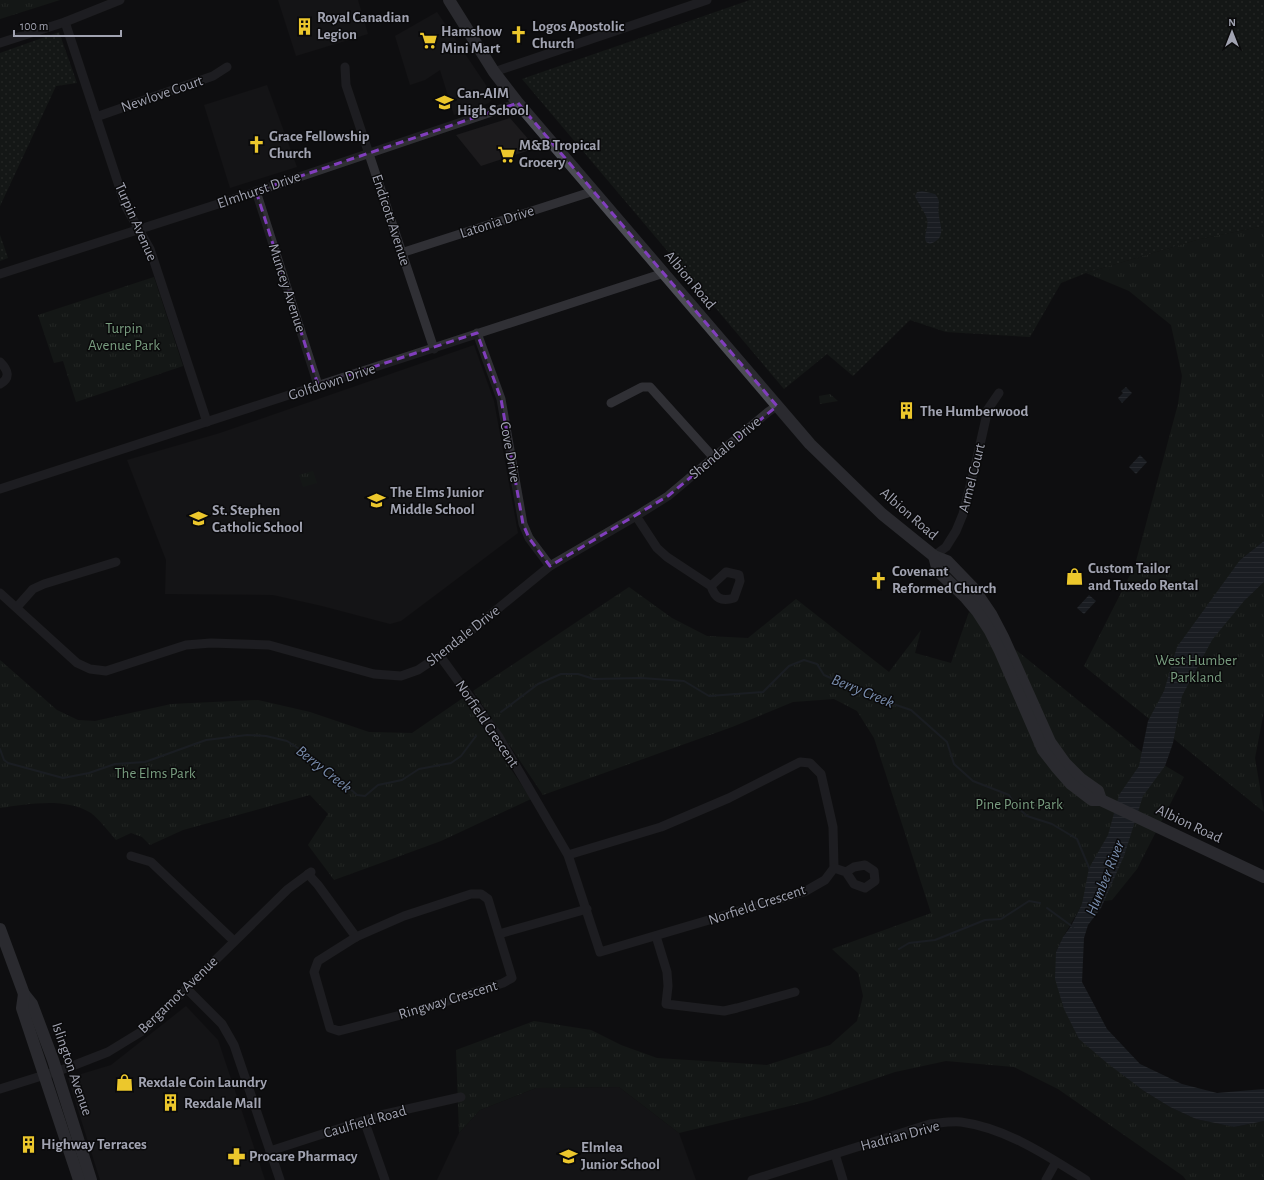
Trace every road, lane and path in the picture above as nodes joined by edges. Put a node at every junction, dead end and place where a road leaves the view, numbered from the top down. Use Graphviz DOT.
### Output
graph roads {
  1 [pos="120,0"];
  2 [pos="449,0"];
  3 [pos="708,0"];
  4 [pos="65,22"];
  5 [pos="0,43"];
  6 [pos="344,66"];
  7 [pos="227,67"];
  8 [pos="494,72"];
  9 [pos="518,103"];
  10 [pos="96,117"];
  11 [pos="370,152"];
  12 [pos="256,191"];
  13 [pos="594,192"];
  14 [pos="139,229"];
  15 [pos="401,253"];
  16 [pos="664,273"];
  17 [pos="0,274"];
  18 [pos="477,333"];
  19 [pos="434,349"];
  20 [pos="0,362"];
  21 [pos="0,384"];
  22 [pos="318,386"];
  23 [pos="999,393"];
  24 [pos="611,403"];
  25 [pos="777,406"];
  26 [pos="207,422"];
  27 [pos="714,458"];
  28 [pos="0,489"];
  29 [pos="636,516"];
  30 [pos="934,556"];
  31 [pos="116,562"];
  32 [pos="550,566"];
  33 [pos="711,586"];
  34 [pos="0,594"];
  35 [pos="17,607"];
  36 [pos="440,656"];
  37 [pos="568,855"];
  38 [pos="131,856"];
  39 [pos="834,868"];
  40 [pos="846,872"];
  41 [pos="1264,877"];
  42 [pos="587,909"];
  43 [pos="0,928"];
  44 [pos="499,934"];
  45 [pos="656,936"];
  46 [pos="356,937"];
  47 [pos="234,942"];
  48 [pos="187,989"];
  49 [pos="795,992"];
  50 [pos="24,994"];
  51 [pos="57,1071"];
  52 [pos="44,1075"];
  53 [pos="0,1089"];
  54 [pos="461,1097"];
  55 [pos="364,1120"];
  56 [pos="270,1151"];
  57 [pos="834,1154"];
  58 [pos="1056,1162"];
  59 [pos="78,1180"];
  60 [pos="92,1180"];
  61 [pos="280,1180"];
  62 [pos="385,1180"];
  63 [pos="752,1180"];
  64 [pos="843,1180"];
  65 [pos="1046,1180"];
  66 [pos="1086,1180"];
  1 -- 4 [label="street"];
  2 -- 8 [label="main road, Albion Road"];
  3 -- 8 [label="street"];
  4 -- 5 [label="street"];
  4 -- 10 [label="street, Turpin Avenue"];
  6 -- 11 [label="street, Endicott Avenue"];
  7 -- 10 [label="street, Newlove Court"];
  8 -- 9 [label="main road, Albion Road"];
  9 -- 11 [label="street, Elmhurst Drive"];
  9 -- 13 [label="main road, Albion Road"];
  10 -- 14 [label="street, Turpin Avenue"];
  11 -- 12 [label="street, Elmhurst Drive"];
  11 -- 15 [label="street, Endicott Avenue"];
  12 -- 14 [label="street, Elmhurst Drive"];
  12 -- 22 [label="street, Muncey Avenue"];
  13 -- 15 [label="street, Latonia Drive"];
  13 -- 16 [label="main road, Albion Road"];
  14 -- 17 [label="street, Elmhurst Drive"];
  14 -- 26 [label="street, Turpin Avenue"];
  15 -- 19 [label="street, Endicott Avenue"];
  16 -- 18 [label="street, Golfdown Drive"];
  16 -- 25 [label="main road, Albion Road"];
  18 -- 19 [label="street, Golfdown Drive"];
  18 -- 32 [label="street, Cove Drive"];
  19 -- 22 [label="street, Golfdown Drive"];
  20 -- 21 [label="street"];
  22 -- 26 [label="street, Golfdown Drive"];
  23 -- 30 [label="street, Armel Court"];
  24 -- 27 [label="street"];
  25 -- 27 [label="street, Shendale Drive"];
  25 -- 30 [label="main road, Albion Road"];
  26 -- 28 [label="street, Golfdown Drive"];
  27 -- 29 [label="street, Shendale Drive"];
  29 -- 32 [label="street, Shendale Drive"];
  29 -- 33 [label="street"];
  30 -- 41 [label="main road, Albion Road"];
  31 -- 35 [label="street"];
  32 -- 36 [label="street, Shendale Drive"];
  34 -- 35 [label="street, Shendale Drive"];
  35 -- 36 [label="street, Shendale Drive"];
  36 -- 37 [label="street, Norfield Crescent"];
  37 -- 39 [label="street"];
  37 -- 42 [label="street, Norfield Crescent"];
  38 -- 47 [label="street"];
  39 -- 40 [label="street"];
  39 -- 45 [label="street, Norfield Crescent"];
  42 -- 44 [label="street"];
  42 -- 45 [label="street, Norfield Crescent"];
  43 -- 50 [label="main road, Islington Avenue"];
  44 -- 46 [label="street, Ringway Crescent"];
  44 -- 46 [label="street, Ringway Crescent"];
  45 -- 49 [label="street"];
  46 -- 47 [label="street, Bergamot Avenue"];
  47 -- 48 [label="street, Bergamot Avenue"];
  48 -- 51 [label="street, Bergamot Avenue"];
  48 -- 56 [label="street"];
  50 -- 51 [label="main road, Islington Avenue"];
  50 -- 52 [label="main road, Islington Avenue"];
  51 -- 52 [label="street, Bergamot Avenue"];
  51 -- 60 [label="main road, Islington Avenue"];
  52 -- 53 [label="street, Bergamot Avenue"];
  52 -- 59 [label="main road, Islington Avenue"];
  54 -- 55 [label="street, Caulfield Road"];
  55 -- 56 [label="street, Caulfield Road"];
  55 -- 62 [label="street"];
  56 -- 61 [label="street"];
  57 -- 58 [label="street, Hadrian Drive"];
  57 -- 63 [label="street, Hadrian Drive"];
  57 -- 64 [label="street"];
  58 -- 65 [label="street"];
  58 -- 66 [label="street, Hadrian Drive"];
}
